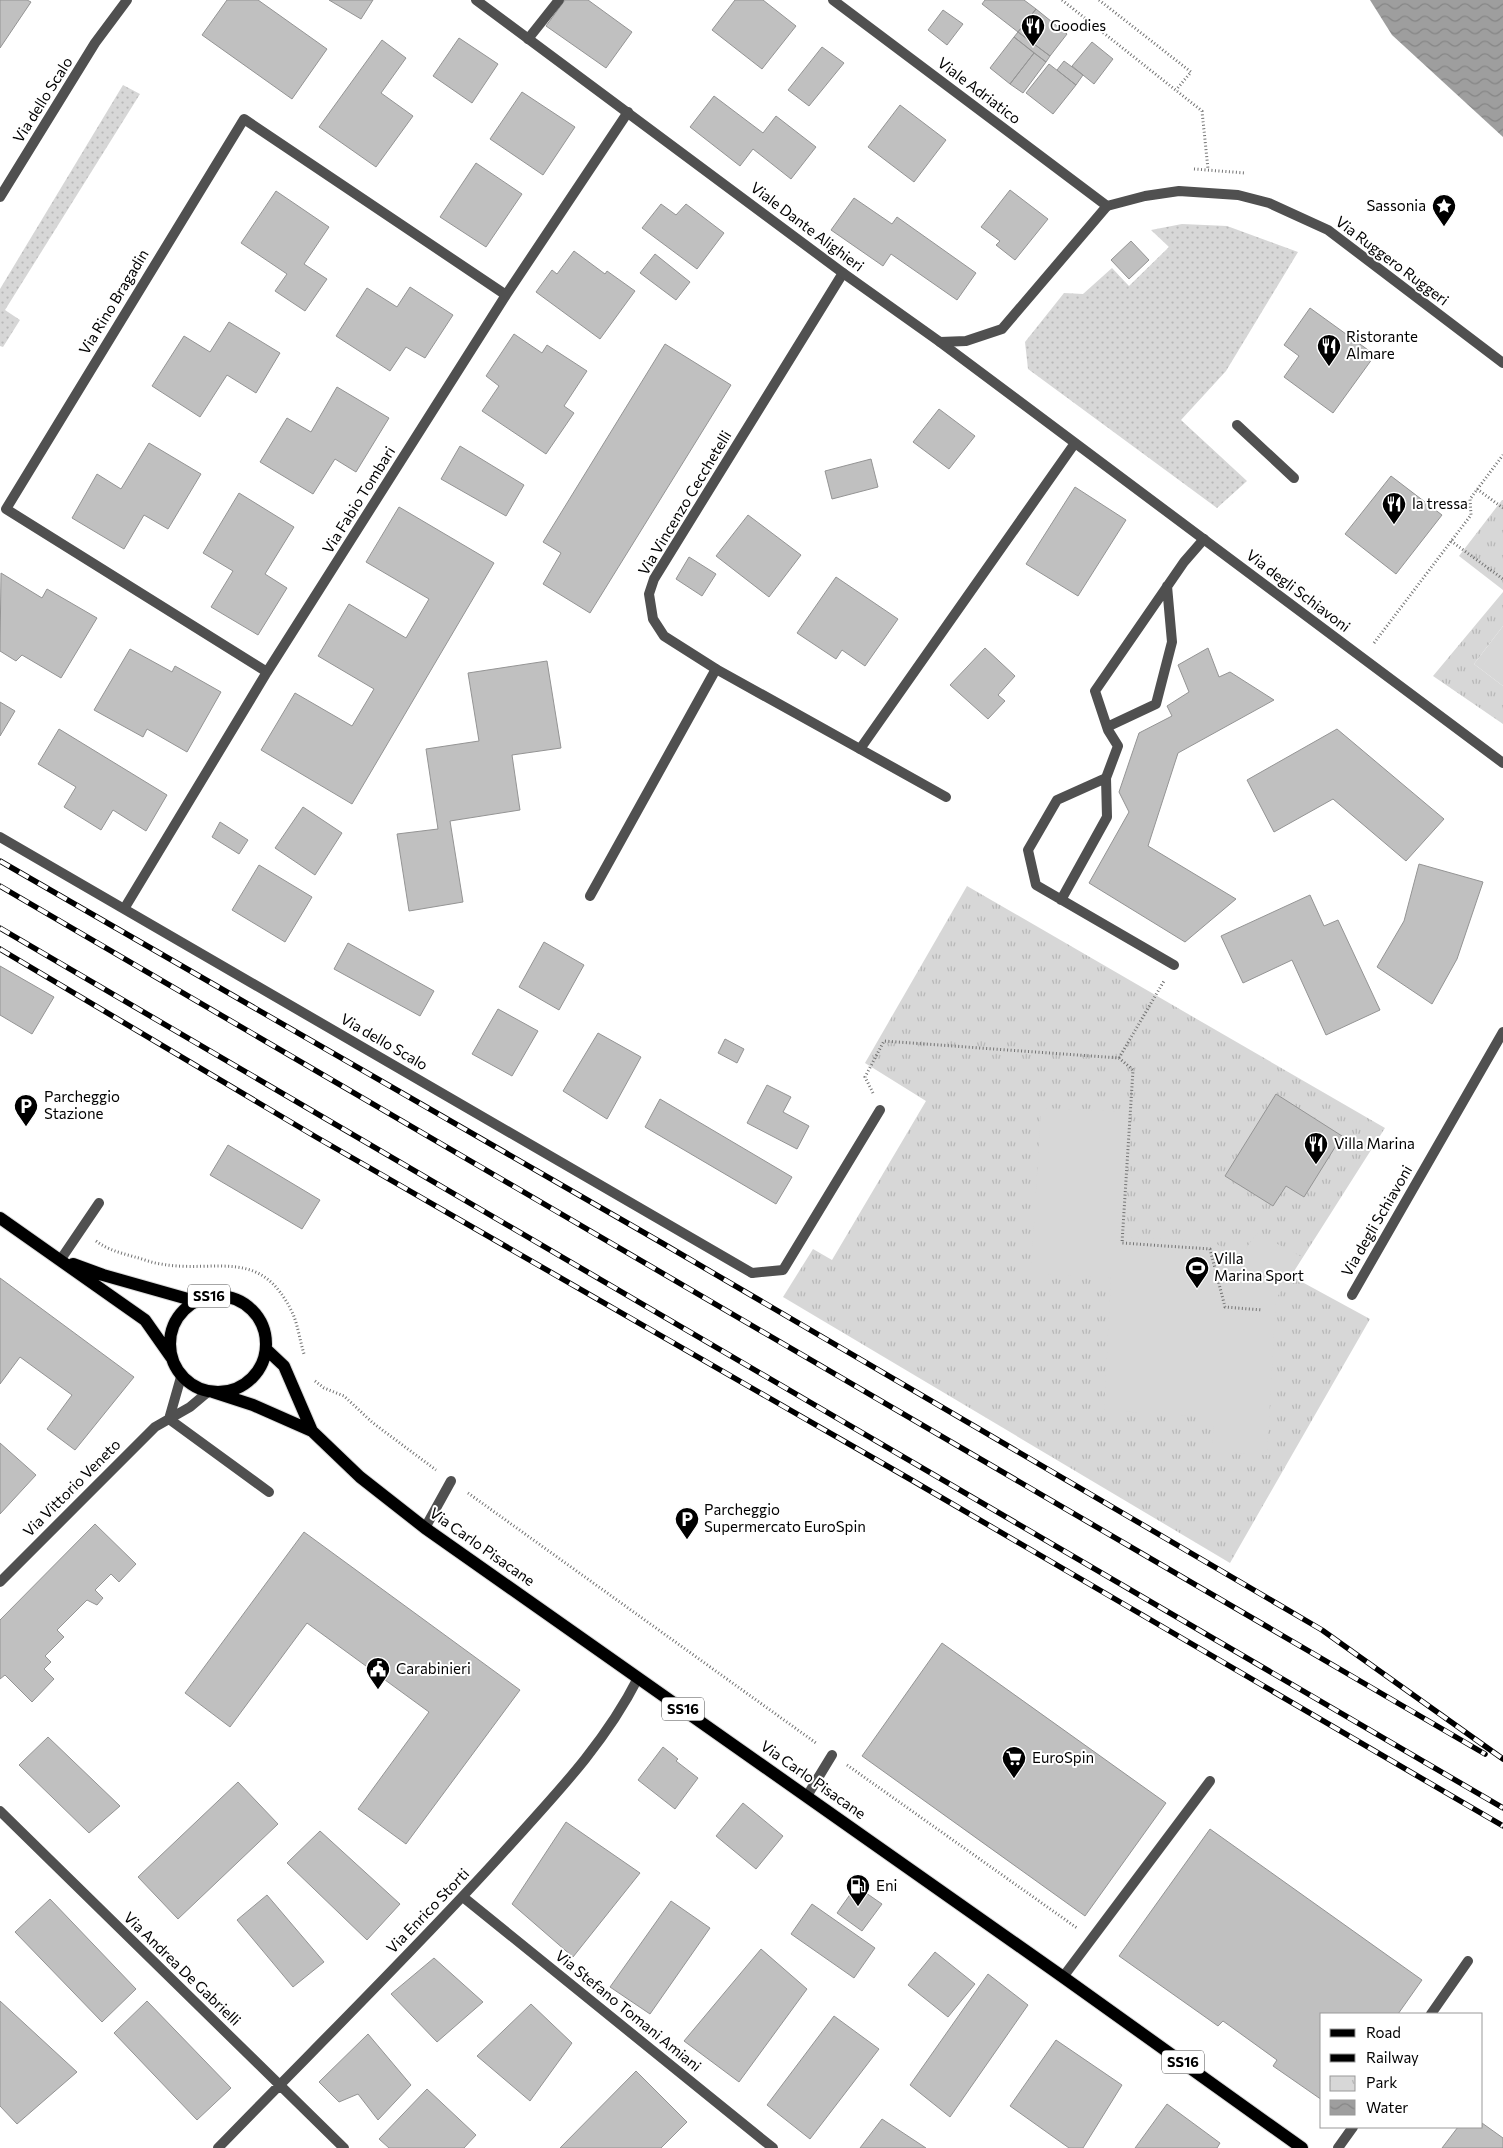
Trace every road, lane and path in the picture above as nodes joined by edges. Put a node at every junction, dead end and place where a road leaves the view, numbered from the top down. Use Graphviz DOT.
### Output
graph roads {
  1 [pos="126,0"];
  2 [pos="476,0"];
  3 [pos="559,0"];
  4 [pos="833,0"];
  5 [pos="1062,0"];
  6 [pos="1099,0"];
  7 [pos="528,39"];
  8 [pos="1176,90"];
  9 [pos="628,112"];
  10 [pos="1208,169"];
  11 [pos="0,198"];
  12 [pos="1106,206"];
  13 [pos="843,273"];
  14 [pos="506,296"];
  15 [pos="940,342"];
  16 [pos="1503,363"];
  17 [pos="1237,425"];
  18 [pos="1075,443"];
  19 [pos="1503,455"];
  20 [pos="1294,478"];
  21 [pos="1477,489"];
  22 [pos="1503,508"];
  23 [pos="1204,539"];
  24 [pos="1451,541"];
  25 [pos="1503,579"];
  26 [pos="1167,586"];
  27 [pos="1362,658"];
  28 [pos="716,670"];
  29 [pos="267,672"];
  30 [pos="1107,727"];
  31 [pos="860,749"];
  32 [pos="1503,763"];
  33 [pos="1106,778"];
  34 [pos="946,797"];
  35 [pos="0,838"];
  36 [pos="590,896"];
  37 [pos="1061,900"];
  38 [pos="124,909"];
  39 [pos="1174,964"];
  40 [pos="1503,1032"];
  41 [pos="1119,1058"];
  42 [pos="880,1110"];
  43 [pos="99,1203"];
  44 [pos="0,1218"];
  45 [pos="61,1259"];
  46 [pos="1352,1295"];
  47 [pos="196,1301"];
  48 [pos="1262,1310"];
  49 [pos="267,1350"];
  50 [pos="172,1359"];
  51 [pos="181,1377"];
  52 [pos="211,1391"];
  53 [pos="169,1419"];
  54 [pos="312,1430"];
  55 [pos="452,1481"];
  56 [pos="269,1492"];
  57 [pos="467,1492"];
  58 [pos="425,1528"];
  59 [pos="0,1582"];
  60 [pos="638,1678"];
  61 [pos="811,1740"];
  62 [pos="832,1755"];
  63 [pos="848,1766"];
  64 [pos="1210,1781"];
  65 [pos="808,1796"];
  66 [pos="0,1812"];
  67 [pos="463,1896"];
  68 [pos="1092,1938"];
  69 [pos="1468,1961"];
  70 [pos="1064,1977"];
  71 [pos="1432,2013"];
  72 [pos="279,2085"];
  73 [pos="1352,2128"];
  74 [pos="218,2148"];
  75 [pos="344,2148"];
  76 [pos="773,2148"];
  77 [pos="1302,2148"];
  78 [pos="1338,2148"];
  1 -- 11 [label="street, Via dello Scalo"];
  2 -- 7 [label="street, Viale Dante Alighieri"];
  3 -- 7 [label="street"];
  4 -- 12 [label="street, Viale Adriatico"];
  5 -- 8 [label="path"];
  6 -- 8 [label="path"];
  7 -- 9 [label="street, Viale Dante Alighieri"];
  8 -- 10 [label="path"];
  9 -- 13 [label="street, Viale Dante Alighieri"];
  9 -- 14 [label="street, Via Fabio Tombari"];
  12 -- 15 [label="street"];
  12 -- 16 [label="street, Via Ruggero Ruggeri"];
  13 -- 15 [label="street, Viale Dante Alighieri"];
  13 -- 28 [label="street, Via Vincenzo Cecchetelli"];
  14 -- 29 [label="street, Via Fabio Tombari"];
  14 -- 29 [label="street, Via Rino Bragadin"];
  15 -- 18 [label="street, Via degli Schiavoni"];
  17 -- 20 [label="street"];
  18 -- 23 [label="street, Via degli Schiavoni"];
  18 -- 31 [label="street"];
  19 -- 21 [label="path"];
  21 -- 22 [label="path"];
  21 -- 24 [label="path"];
  23 -- 26 [label="street"];
  23 -- 27 [label="street, Via degli Schiavoni"];
  24 -- 25 [label="path"];
  24 -- 27 [label="path"];
  26 -- 30 [label="street"];
  26 -- 30 [label="street"];
  27 -- 32 [label="street, Via degli Schiavoni"];
  28 -- 31 [label="street, Via Vincenzo Cecchetelli"];
  28 -- 36 [label="street"];
  29 -- 38 [label="street, Via Fabio Tombari"];
  30 -- 33 [label="street"];
  31 -- 34 [label="street, Via Vincenzo Cecchetelli"];
  33 -- 37 [label="street"];
  33 -- 37 [label="street"];
  35 -- 38 [label="street, Via dello Scalo"];
  37 -- 39 [label="street"];
  38 -- 42 [label="street, Via dello Scalo"];
  39 -- 41 [label="path"];
  40 -- 46 [label="street, Via degli Schiavoni"];
  41 -- 42 [label="path"];
  41 -- 48 [label="path"];
  43 -- 45 [label="street"];
  44 -- 45 [label="main road, SS16"];
  45 -- 47 [label="main road, SS16"];
  45 -- 50 [label="main road, SS16"];
  47 -- 49 [label="main road, SS16"];
  47 -- 50 [label="main road, SS16"];
  49 -- 52 [label="main road"];
  49 -- 54 [label="main road, Via Carlo Pisacane / SS16"];
  50 -- 51 [label="main road, SS16"];
  51 -- 52 [label="main road, Via Carlo Pisacane / SS16"];
  51 -- 53 [label="street"];
  52 -- 53 [label="street, Via Vittorio Veneto"];
  52 -- 54 [label="main road, Via Carlo Pisacane / SS16"];
  53 -- 56 [label="street"];
  53 -- 59 [label="street, Via Vittorio Veneto"];
  54 -- 58 [label="main road, Via Carlo Pisacane / SS16"];
  55 -- 58 [label="street"];
  57 -- 61 [label="path"];
  58 -- 60 [label="main road, Via Carlo Pisacane / SS16"];
  60 -- 65 [label="main road, Via Carlo Pisacane / SS16"];
  60 -- 67 [label="street, Via Enrico Storti"];
  62 -- 65 [label="street"];
  63 -- 68 [label="path"];
  64 -- 68 [label="street"];
  65 -- 70 [label="main road, Via Carlo Pisacane / SS16"];
  66 -- 72 [label="street, Via Andrea De Gabrielli"];
  67 -- 72 [label="street, Via Enrico Storti"];
  67 -- 76 [label="street, Via Stefano Tomani Amiani"];
  68 -- 70 [label="street"];
  69 -- 71 [label="street"];
  70 -- 77 [label="main road, Via Carlo Pisacane / SS16"];
  72 -- 74 [label="street, Via Enrico Storti"];
  72 -- 75 [label="street, Via Andrea De Gabrielli"];
  73 -- 78 [label="street"];
}
